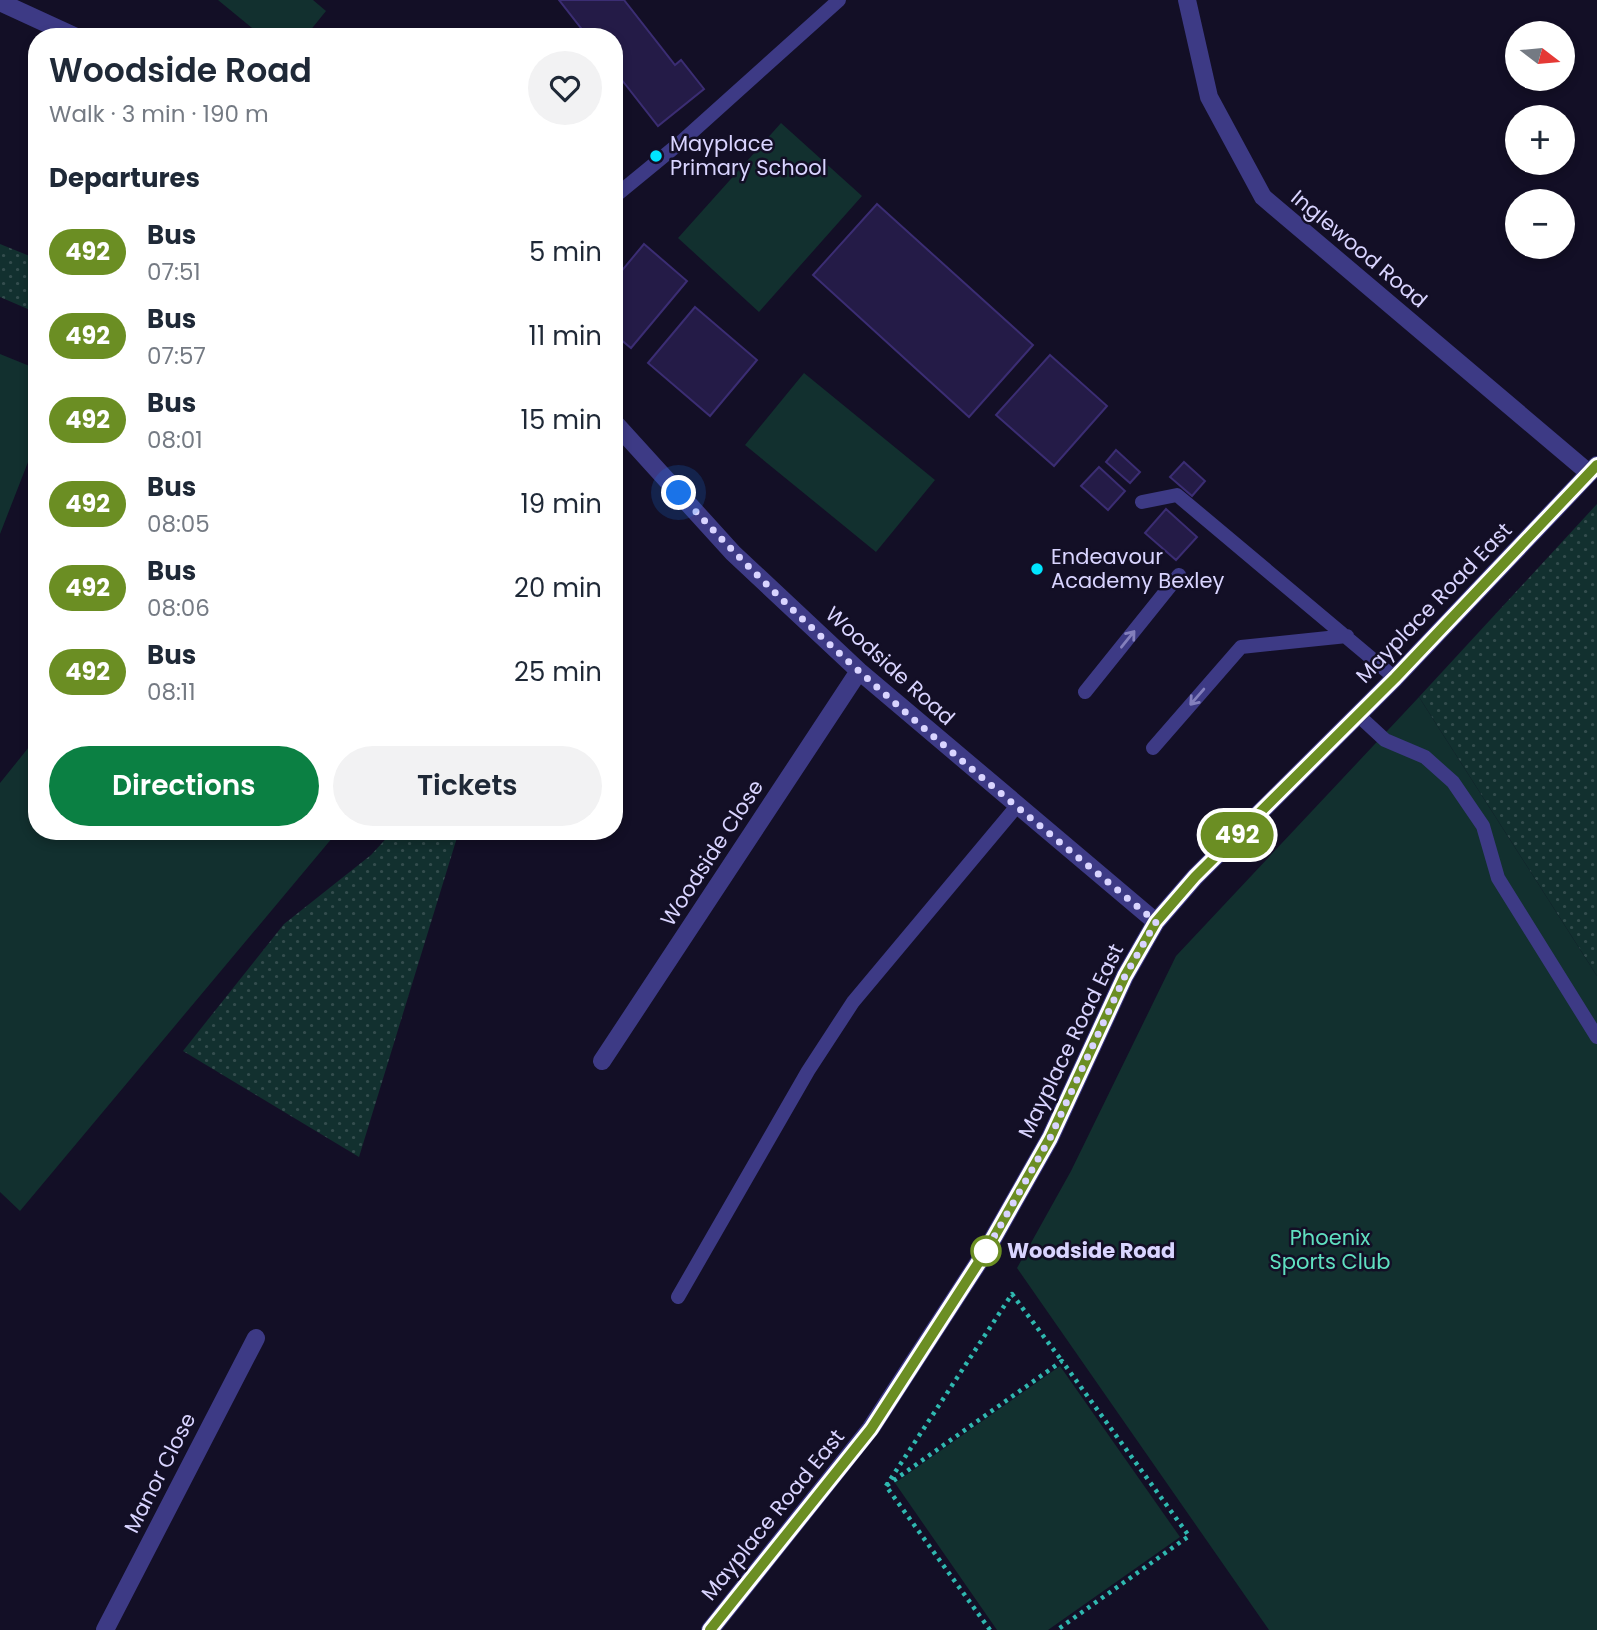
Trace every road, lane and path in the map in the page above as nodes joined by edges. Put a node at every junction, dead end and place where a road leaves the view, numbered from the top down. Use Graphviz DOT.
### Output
graph roads {
  1 [pos="839,0"];
  2 [pos="1187,0"];
  3 [pos="0,2"];
  4 [pos="56,28"];
  5 [pos="623,190"];
  6 [pos="623,432"];
  7 [pos="1593,469"];
  8 [pos="1142,502"];
  9 [pos="1179,575"];
  10 [pos="1348,636"];
  11 [pos="859,671"];
  12 [pos="1395,678"];
  13 [pos="1086,692"];
  14 [pos="1358,715"];
  15 [pos="1153,748"];
  16 [pos="1017,807"];
  17 [pos="1156,922"];
  18 [pos="1597,1037"];
  19 [pos="602,1061"];
  20 [pos="678,1297"];
  21 [pos="256,1338"];
  22 [pos="1062,1361"];
  23 [pos="886,1486"];
  24 [pos="105,1630"];
  25 [pos="710,1630"];
  26 [pos="990,1630"];
  27 [pos="1057,1630"];
  1 -- 5 [label="lane"];
  2 -- 7 [label="street, Inglewood Road"];
  3 -- 4 [label="street"];
  6 -- 11 [label="street, Woodside Road"];
  7 -- 12 [label="street, Mayplace Road East"];
  8 -- 10 [label="lane"];
  13 -- 9 [label="lane, one-way"];
  10 -- 12 [label="lane"];
  10 -- 15 [label="lane, one-way"];
  11 -- 16 [label="street, Woodside Road"];
  11 -- 19 [label="street, Woodside Close"];
  12 -- 14 [label="street, Mayplace Road East"];
  14 -- 17 [label="street, Mayplace Road East"];
  14 -- 18 [label="lane"];
  16 -- 17 [label="street, Woodside Road"];
  16 -- 20 [label="lane"];
  17 -- 25 [label="street, Mayplace Road East"];
  21 -- 24 [label="street, Manor Close"];
  22 -- 23 [label="path"];
  22 -- 23 [label="path"];
  22 -- 27 [label="path"];
  23 -- 26 [label="path"];
}
